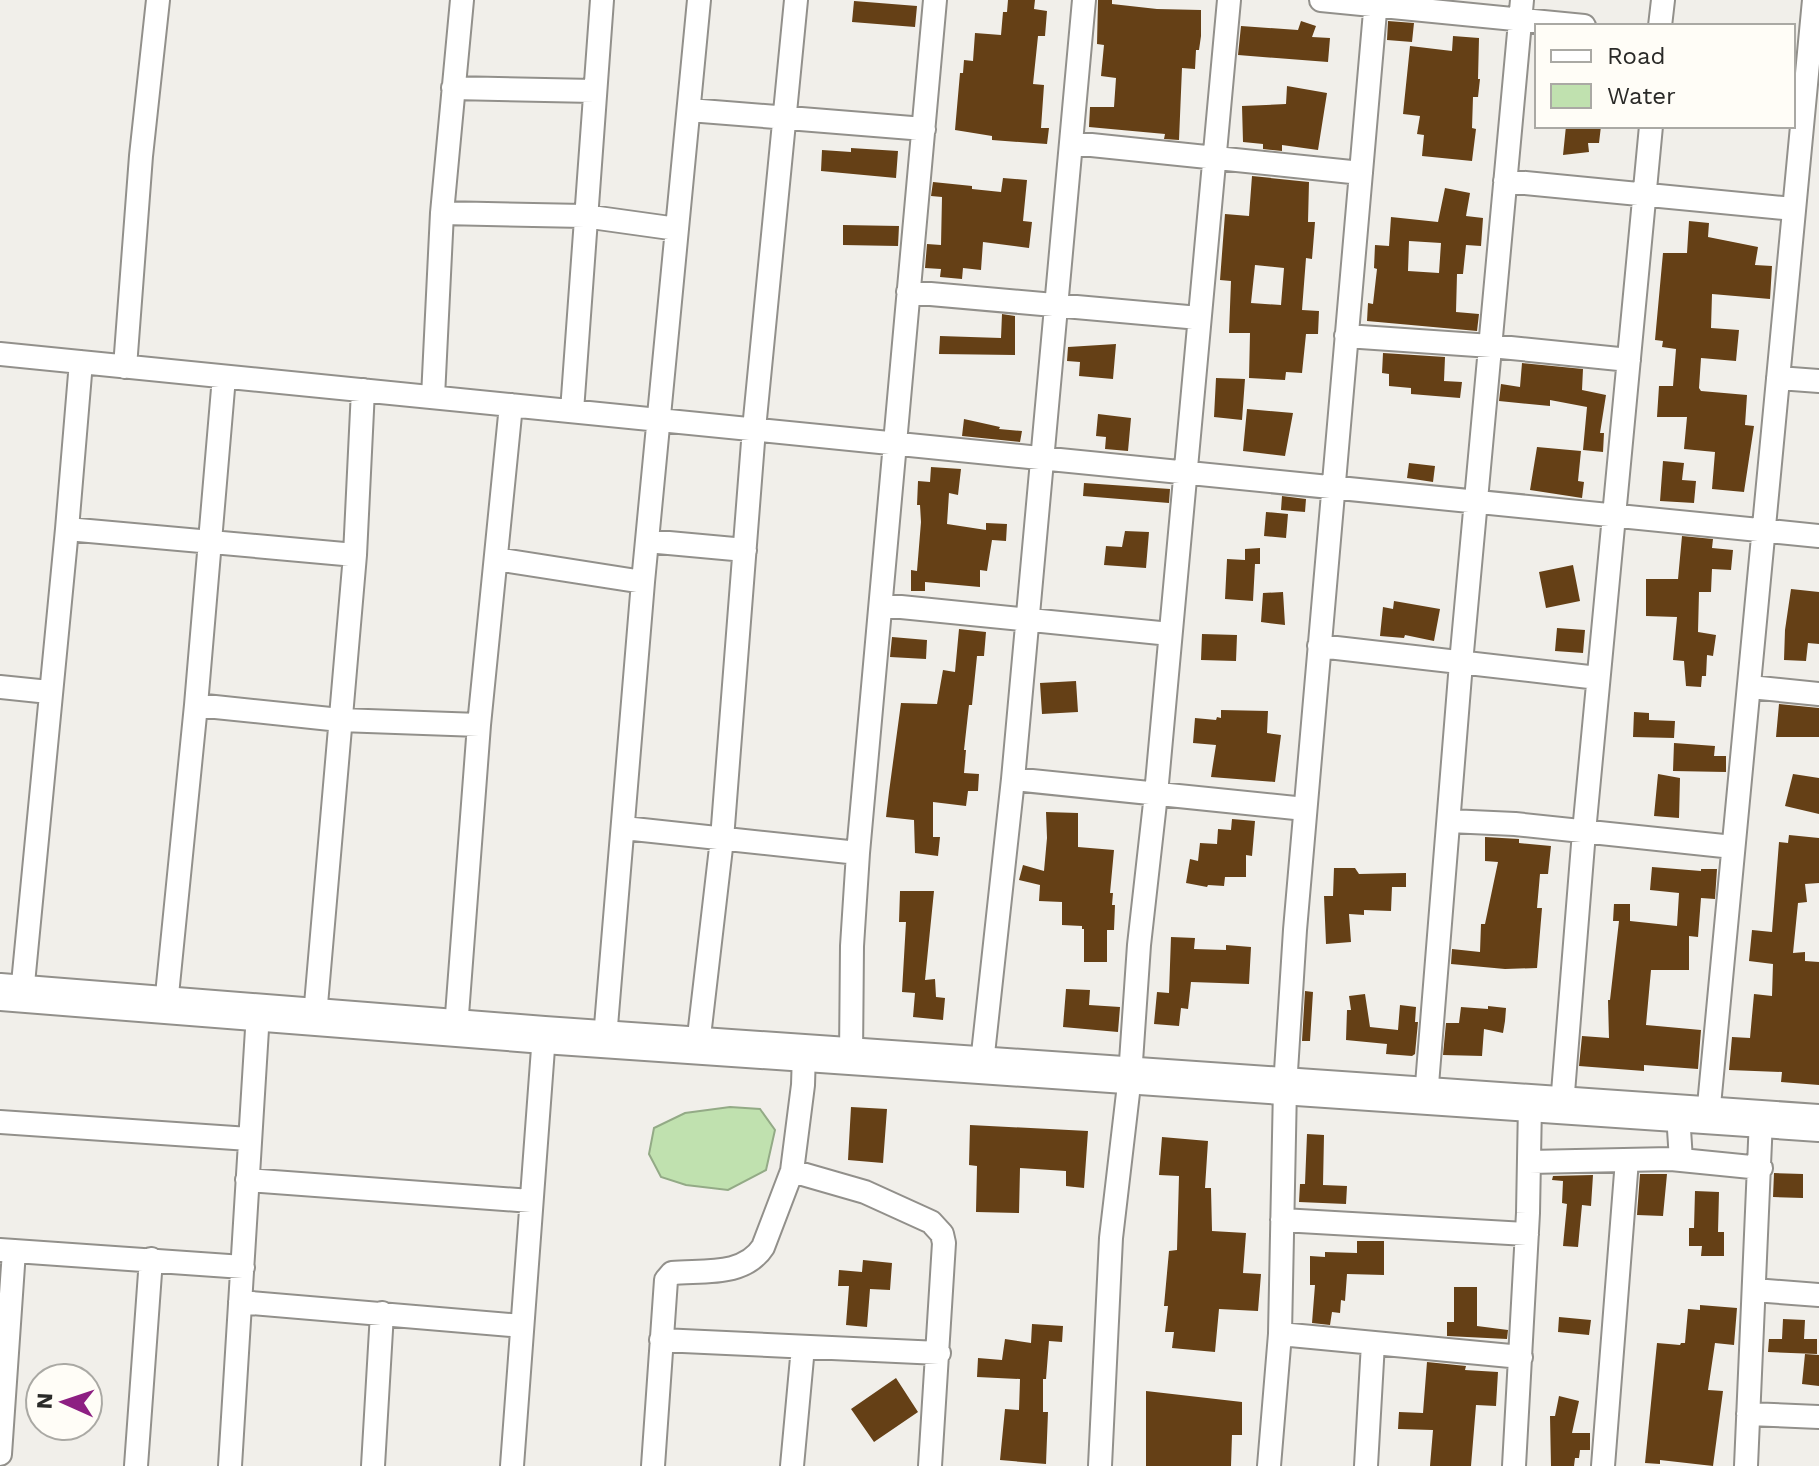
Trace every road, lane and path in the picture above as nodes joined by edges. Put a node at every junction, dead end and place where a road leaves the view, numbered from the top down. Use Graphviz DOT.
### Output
graph roads {
  1 [pos="158,0"];
  2 [pos="462,0"];
  3 [pos="602,0"];
  4 [pos="699,0"];
  5 [pos="796,0"];
  6 [pos="935,0"];
  7 [pos="1084,0"];
  8 [pos="1229,0"];
  9 [pos="1321,0"];
  10 [pos="1663,0"];
  11 [pos="1814,0"];
  12 [pos="1376,2"];
  13 [pos="1521,10"];
  14 [pos="1576,24"];
  15 [pos="1660,24"];
  16 [pos="1807,49"];
  17 [pos="453,88"];
  18 [pos="594,91"];
  19 [pos="689,110"];
  20 [pos="784,120"];
  21 [pos="1651,128"];
  22 [pos="924,129"];
  23 [pos="1072,143"];
  24 [pos="1214,158"];
  25 [pos="1361,173"];
  26 [pos="1505,181"];
  27 [pos="1646,195"];
  28 [pos="1793,209"];
  29 [pos="442,213"];
  30 [pos="584,216"];
  31 [pos="677,229"];
  32 [pos="908,292"];
  33 [pos="1057,305"];
  34 [pos="1199,318"];
  35 [pos="1346,336"];
  36 [pos="1491,346"];
  37 [pos="0,354"];
  38 [pos="1629,360"];
  39 [pos="81,362"];
  40 [pos="125,367"];
  41 [pos="224,377"];
  42 [pos="1778,378"];
  43 [pos="1819,381"];
  44 [pos="363,390"];
  45 [pos="433,397"];
  46 [pos="511,405"];
  47 [pos="572,411"];
  48 [pos="660,420"];
  49 [pos="754,429"];
  50 [pos="895,444"];
  51 [pos="1043,458"];
  52 [pos="1186,473"];
  53 [pos="1333,487"];
  54 [pos="1476,502"];
  55 [pos="1616,516"];
  56 [pos="67,529"];
  57 [pos="1763,530"];
  58 [pos="1819,536"];
  59 [pos="210,541"];
  60 [pos="647,541"];
  61 [pos="745,550"];
  62 [pos="355,555"];
  63 [pos="496,559"];
  64 [pos="643,582"];
  65 [pos="881,605"];
  66 [pos="1028,619"];
  67 [pos="1170,634"];
  68 [pos="1319,646"];
  69 [pos="1461,663"];
  70 [pos="1598,678"];
  71 [pos="0,687"];
  72 [pos="1750,687"];
  73 [pos="49,692"];
  74 [pos="1819,694"];
  75 [pos="196,705"];
  76 [pos="340,720"];
  77 [pos="479,725"];
  78 [pos="1013,779"];
  79 [pos="1156,794"];
  80 [pos="1305,809"];
  81 [pos="1449,821"];
  82 [pos="624,828"];
  83 [pos="1584,832"];
  84 [pos="722,839"];
  85 [pos="1733,847"];
  86 [pos="858,853"];
  87 [pos="11,993"];
  88 [pos="166,1005"];
  89 [pos="258,1013"];
  90 [pos="315,1016"];
  91 [pos="456,1028"];
  92 [pos="544,1035"];
  93 [pos="605,1038"];
  94 [pos="698,1045"];
  95 [pos="804,1052"];
  96 [pos="851,1056"];
  97 [pos="982,1063"];
  98 [pos="1130,1076"];
  99 [pos="1285,1087"];
  100 [pos="1426,1097"];
  101 [pos="1546,1105"];
  102 [pos="1693,1115"];
  103 [pos="1761,1119"];
  104 [pos="0,1122"];
  105 [pos="1819,1123"];
  106 [pos="249,1139"];
  107 [pos="1627,1160"];
  108 [pos="1681,1160"];
  109 [pos="1529,1162"];
  110 [pos="1761,1168"];
  111 [pos="792,1171"];
  112 [pos="247,1180"];
  113 [pos="531,1201"];
  114 [pos="1282,1220"];
  115 [pos="1527,1234"];
  116 [pos="7,1251"];
  117 [pos="151,1259"];
  118 [pos="243,1267"];
  119 [pos="1754,1290"];
  120 [pos="1819,1295"];
  121 [pos="240,1302"];
  122 [pos="382,1313"];
  123 [pos="522,1326"];
  124 [pos="1280,1334"];
  125 [pos="661,1340"];
  126 [pos="1373,1343"];
  127 [pos="803,1347"];
  128 [pos="939,1353"];
  129 [pos="1521,1357"];
  130 [pos="1748,1414"];
  131 [pos="1,1416"];
  132 [pos="1819,1417"];
  133 [pos="0,1454"];
  134 [pos="136,1466"];
  135 [pos="230,1466"];
  136 [pos="373,1466"];
  137 [pos="512,1466"];
  138 [pos="653,1466"];
  139 [pos="792,1466"];
  140 [pos="930,1466"];
  141 [pos="1100,1466"];
  142 [pos="1269,1466"];
  143 [pos="1366,1466"];
  144 [pos="1514,1466"];
  145 [pos="1603,1466"];
  146 [pos="1746,1466"];
  1 -- 40 [label="street"];
  2 -- 17 [label="street"];
  3 -- 18 [label="street"];
  4 -- 19 [label="street"];
  5 -- 20 [label="street"];
  6 -- 22 [label="street"];
  7 -- 23 [label="street"];
  8 -- 24 [label="street"];
  9 -- 12 [label="street"];
  10 -- 15 [label="street"];
  11 -- 16 [label="street"];
  12 -- 13 [label="street"];
  12 -- 25 [label="street"];
  13 -- 14 [label="street"];
  13 -- 26 [label="street"];
  16 -- 28 [label="street"];
  17 -- 18 [label="street"];
  17 -- 29 [label="street"];
  18 -- 30 [label="street"];
  19 -- 20 [label="street"];
  19 -- 31 [label="street"];
  20 -- 22 [label="street"];
  20 -- 49 [label="street"];
  21 -- 27 [label="street"];
  22 -- 32 [label="street"];
  23 -- 24 [label="street"];
  23 -- 33 [label="street"];
  24 -- 25 [label="street"];
  24 -- 34 [label="street"];
  25 -- 35 [label="street"];
  26 -- 27 [label="street"];
  26 -- 36 [label="street"];
  27 -- 28 [label="street"];
  27 -- 38 [label="street"];
  28 -- 42 [label="street"];
  29 -- 30 [label="street"];
  29 -- 45 [label="street"];
  30 -- 31 [label="street"];
  30 -- 47 [label="street"];
  31 -- 48 [label="street"];
  32 -- 33 [label="street"];
  32 -- 50 [label="street"];
  33 -- 34 [label="street"];
  33 -- 51 [label="street"];
  34 -- 52 [label="street"];
  35 -- 36 [label="street"];
  35 -- 53 [label="street"];
  36 -- 38 [label="street"];
  36 -- 54 [label="street"];
  37 -- 39 [label="street"];
  38 -- 55 [label="street"];
  39 -- 40 [label="street"];
  39 -- 56 [label="street"];
  40 -- 41 [label="street"];
  41 -- 44 [label="street"];
  41 -- 59 [label="street"];
  42 -- 43 [label="street"];
  42 -- 57 [label="street"];
  44 -- 45 [label="street"];
  44 -- 62 [label="street"];
  45 -- 46 [label="street"];
  46 -- 47 [label="street"];
  46 -- 63 [label="street"];
  47 -- 48 [label="street"];
  48 -- 49 [label="street"];
  48 -- 60 [label="street"];
  49 -- 50 [label="street"];
  49 -- 61 [label="street"];
  50 -- 51 [label="street"];
  50 -- 65 [label="street"];
  51 -- 52 [label="street"];
  51 -- 66 [label="street"];
  52 -- 53 [label="street"];
  52 -- 67 [label="street"];
  53 -- 54 [label="street"];
  53 -- 68 [label="street"];
  54 -- 55 [label="street"];
  54 -- 69 [label="street"];
  55 -- 57 [label="street"];
  55 -- 70 [label="street"];
  56 -- 59 [label="street"];
  56 -- 73 [label="street"];
  57 -- 58 [label="street"];
  57 -- 72 [label="street"];
  59 -- 62 [label="street"];
  59 -- 75 [label="street"];
  60 -- 61 [label="street"];
  60 -- 64 [label="street"];
  61 -- 84 [label="street"];
  62 -- 76 [label="street"];
  63 -- 64 [label="street"];
  63 -- 77 [label="street"];
  64 -- 82 [label="street"];
  65 -- 66 [label="street"];
  65 -- 86 [label="street"];
  66 -- 67 [label="street"];
  66 -- 78 [label="street"];
  67 -- 79 [label="street"];
  68 -- 69 [label="street"];
  68 -- 80 [label="street"];
  69 -- 70 [label="street"];
  69 -- 81 [label="street"];
  70 -- 83 [label="street"];
  71 -- 73 [label="street"];
  72 -- 74 [label="street"];
  72 -- 85 [label="street"];
  73 -- 87 [label="street"];
  75 -- 76 [label="street"];
  75 -- 88 [label="street"];
  76 -- 77 [label="street"];
  76 -- 90 [label="street"];
  77 -- 91 [label="street"];
  78 -- 79 [label="street"];
  78 -- 97 [label="street"];
  79 -- 80 [label="street"];
  79 -- 98 [label="street"];
  80 -- 99 [label="street"];
  81 -- 83 [label="street"];
  81 -- 100 [label="street"];
  82 -- 84 [label="street"];
  82 -- 93 [label="street"];
  83 -- 85 [label="street"];
  83 -- 101 [label="street"];
  84 -- 86 [label="street"];
  84 -- 94 [label="street"];
  85 -- 102 [label="street"];
  86 -- 96 [label="street"];
  87 -- 88 [label="highway"];
  88 -- 89 [label="highway"];
  89 -- 90 [label="highway"];
  89 -- 106 [label="street"];
  90 -- 91 [label="highway"];
  91 -- 92 [label="highway"];
  92 -- 93 [label="highway"];
  92 -- 113 [label="street"];
  93 -- 94 [label="highway"];
  94 -- 95 [label="highway"];
  95 -- 96 [label="highway"];
  95 -- 111 [label="street"];
  96 -- 97 [label="highway"];
  97 -- 98 [label="highway"];
  98 -- 99 [label="highway"];
  98 -- 141 [label="street"];
  99 -- 100 [label="highway"];
  99 -- 114 [label="street"];
  100 -- 101 [label="highway"];
  101 -- 102 [label="highway"];
  101 -- 109 [label="street"];
  102 -- 103 [label="highway"];
  102 -- 108 [label="street"];
  103 -- 105 [label="highway"];
  103 -- 110 [label="street"];
  104 -- 106 [label="street"];
  106 -- 112 [label="street"];
  107 -- 108 [label="street"];
  107 -- 109 [label="street"];
  107 -- 145 [label="street"];
  108 -- 110 [label="street"];
  109 -- 115 [label="street"];
  110 -- 119 [label="street"];
  111 -- 125 [label="street"];
  111 -- 128 [label="street"];
  112 -- 113 [label="street"];
  112 -- 118 [label="street"];
  113 -- 123 [label="street"];
  114 -- 115 [label="street"];
  114 -- 124 [label="street"];
  115 -- 129 [label="street"];
  116 -- 117 [label="street"];
  116 -- 131 [label="street"];
  117 -- 118 [label="street"];
  117 -- 134 [label="street"];
  118 -- 121 [label="street"];
  119 -- 120 [label="street"];
  119 -- 130 [label="street"];
  121 -- 122 [label="street"];
  121 -- 135 [label="street"];
  122 -- 123 [label="street"];
  122 -- 136 [label="street"];
  123 -- 137 [label="street"];
  124 -- 126 [label="street"];
  124 -- 142 [label="street"];
  125 -- 127 [label="street"];
  125 -- 138 [label="street"];
  126 -- 129 [label="street"];
  126 -- 143 [label="street"];
  127 -- 128 [label="street"];
  127 -- 139 [label="street"];
  128 -- 140 [label="street"];
  129 -- 144 [label="street"];
  130 -- 132 [label="street"];
  130 -- 146 [label="street"];
  131 -- 133 [label="street"];
}
